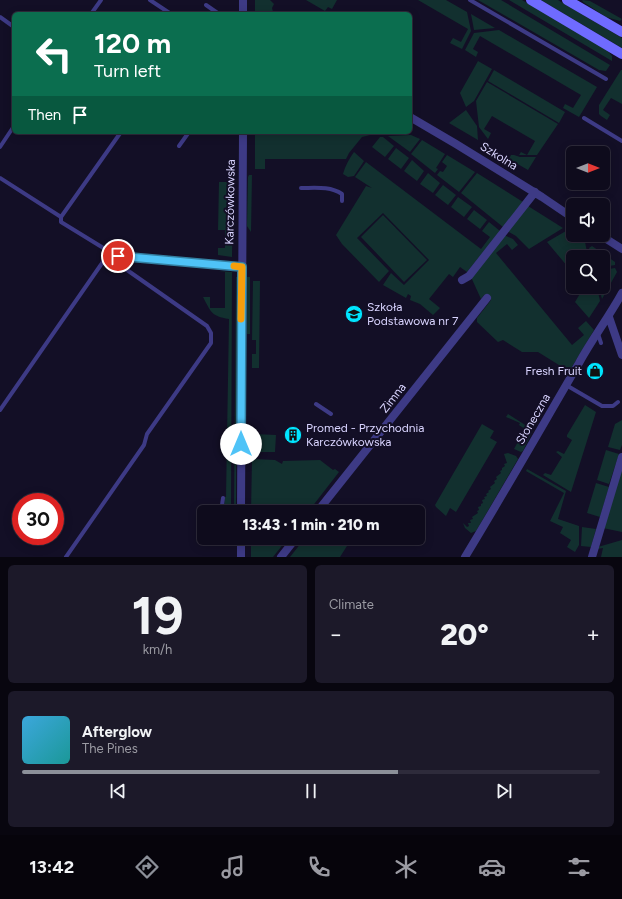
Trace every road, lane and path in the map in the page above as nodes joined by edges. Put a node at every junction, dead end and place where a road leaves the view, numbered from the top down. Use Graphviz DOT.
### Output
graph roads {
  1 [pos="101,0"];
  2 [pos="150,0"];
  3 [pos="243,0"];
  4 [pos="470,0"];
  5 [pos="531,0"];
  6 [pos="572,1"];
  7 [pos="206,5"];
  8 [pos="92,12"];
  9 [pos="168,12"];
  10 [pos="216,12"];
  11 [pos="243,12"];
  12 [pos="0,17"];
  13 [pos="12,26"];
  14 [pos="622,32"];
  15 [pos="622,54"];
  16 [pos="606,79"];
  17 [pos="412,118"];
  18 [pos="584,118"];
  19 [pos="12,129"];
  20 [pos="119,134"];
  21 [pos="188,134"];
  22 [pos="243,134"];
  23 [pos="622,141"];
  24 [pos="179,146"];
  25 [pos="0,147"];
  26 [pos="0,178"];
  27 [pos="301,188"];
  28 [pos="534,192"];
  29 [pos="342,201"];
  30 [pos="566,213"];
  31 [pos="61,217"];
  32 [pos="610,241"];
  33 [pos="622,249"];
  34 [pos="107,256"];
  35 [pos="242,267"];
  36 [pos="462,280"];
  37 [pos="622,293"];
  38 [pos="487,298"];
  39 [pos="609,317"];
  40 [pos="598,333"];
  41 [pos="601,342"];
  42 [pos="622,355"];
  43 [pos="566,385"];
  44 [pos="618,402"];
  45 [pos="316,404"];
  46 [pos="0,410"];
  47 [pos="331,414"];
  48 [pos="622,457"];
  49 [pos="223,498"];
  50 [pos="222,505"];
  51 [pos="241,505"];
  52 [pos="323,505"];
  53 [pos="241,545"];
  54 [pos="290,545"];
  55 [pos="66,557"];
  56 [pos="241,557"];
  57 [pos="281,557"];
  58 [pos="466,557"];
  59 [pos="592,557"];
  1 -- 8 [label="lane"];
  2 -- 9 [label="lane"];
  3 -- 11 [label="street"];
  4 -- 16 [label="lane"];
  5 -- 15 [label="street"];
  6 -- 14 [label="street"];
  7 -- 10 [label="lane"];
  12 -- 13 [label="lane"];
  17 -- 28 [label="street, Szkolna"];
  18 -- 23 [label="lane"];
  19 -- 25 [label="lane"];
  20 -- 31 [label="lane"];
  21 -- 24 [label="lane"];
  22 -- 35 [label="street, Karczówkowska"];
  26 -- 31 [label="lane"];
  27 -- 29 [label="lane"];
  28 -- 30 [label="street, Szkolna"];
  28 -- 36 [label="street"];
  31 -- 34 [label="lane"];
  32 -- 33 [label="street"];
  34 -- 35 [label="lane"];
  34 -- 46 [label="lane"];
  34 -- 55 [label="lane"];
  35 -- 51 [label="street, Karczówkowska"];
  37 -- 39 [label="street, Słoneczna"];
  38 -- 52 [label="street, Zimna"];
  39 -- 40 [label="street, Słoneczna"];
  39 -- 42 [label="street"];
  40 -- 41 [label="lane"];
  40 -- 43 [label="street, Słoneczna"];
  43 -- 44 [label="lane"];
  43 -- 58 [label="street, Słoneczna"];
  45 -- 47 [label="lane"];
  48 -- 59 [label="street"];
  49 -- 50 [label="lane"];
  53 -- 56 [label="street"];
  54 -- 57 [label="street"];
}
